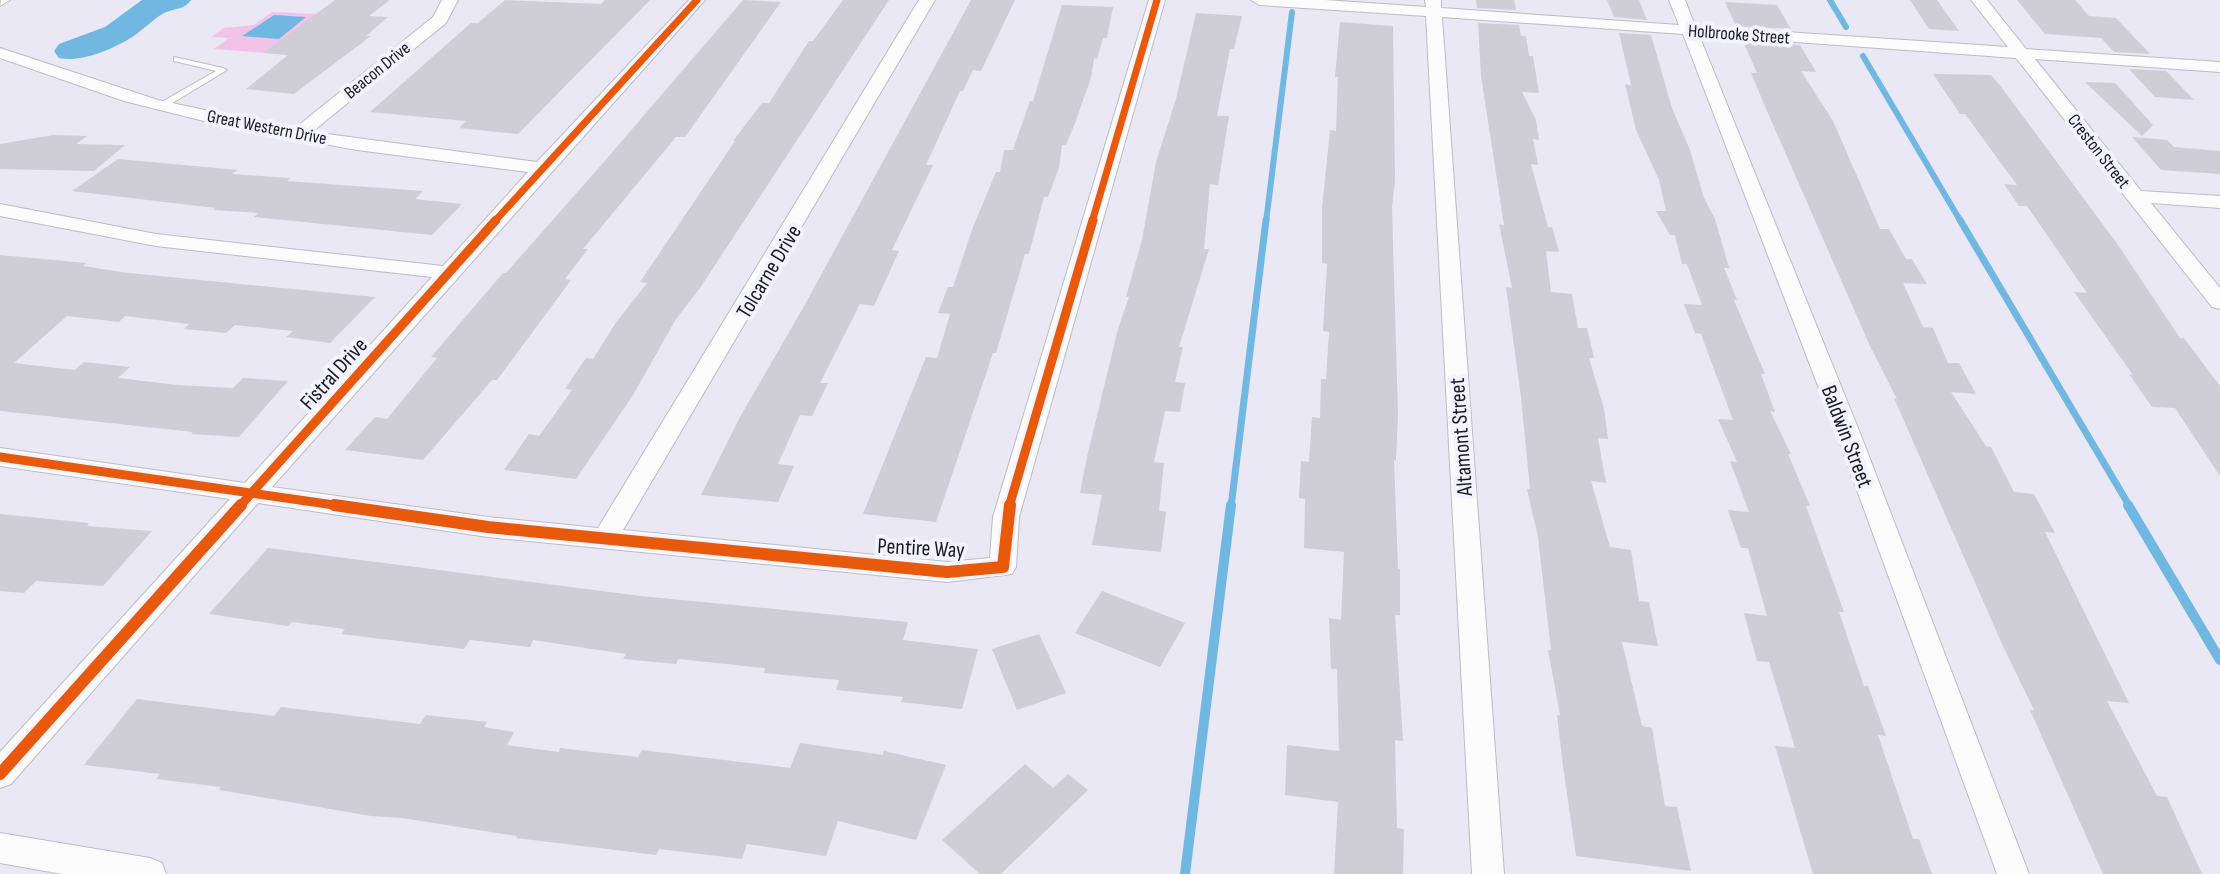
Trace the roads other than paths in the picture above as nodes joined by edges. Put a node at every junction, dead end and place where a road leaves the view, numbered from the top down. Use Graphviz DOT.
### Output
graph roads {
  1 [pos="6,0"];
  2 [pos="450,0"];
  3 [pos="697,0"];
  4 [pos="927,0"];
  5 [pos="1157,0"];
  6 [pos="1259,0"];
  7 [pos="1677,0"];
  8 [pos="1979,0"];
  9 [pos="0,4"];
  10 [pos="1433,6"];
  11 [pos="1689,30"];
  12 [pos="0,53"];
  13 [pos="2021,53"];
  14 [pos="177,59"];
  15 [pos="2220,67"];
  16 [pos="161,106"];
  17 [pos="298,134"];
  18 [pos="542,168"];
  19 [pos="2134,196"];
  20 [pos="2220,202"];
  21 [pos="0,210"];
  22 [pos="450,273"];
  23 [pos="2220,302"];
  24 [pos="0,457"];
  25 [pos="252,494"];
  26 [pos="605,539"];
  27 [pos="0,774"];
  28 [pos="0,848"];
  29 [pos="150,874"];
  30 [pos="1488,874"];
  31 [pos="2013,874"];
  1 -- 9 [label="lane"];
  2 -- 17 [label="street, Beacon Drive"];
  3 -- 18 [label="street, Fistral Drive"];
  4 -- 26 [label="street, Tolcarne Drive"];
  5 -- 26 [label="street, Pentire Way"];
  6 -- 10 [label="street, Holbrooke Street"];
  7 -- 11 [label="street, Baldwin Street"];
  8 -- 13 [label="street, Creston Street"];
  10 -- 11 [label="street, Holbrooke Street"];
  10 -- 30 [label="street, Altamont Street"];
  11 -- 13 [label="street, Holbrooke Street"];
  11 -- 31 [label="street, Baldwin Street"];
  12 -- 16 [label="street, Great Western Drive"];
  13 -- 15 [label="street, Holbrooke Street"];
  13 -- 19 [label="street, Creston Street"];
  14 -- 16 [label="lane"];
  16 -- 17 [label="street, Great Western Drive"];
  17 -- 18 [label="street, Great Western Drive"];
  18 -- 22 [label="street, Fistral Drive"];
  19 -- 20 [label="street"];
  19 -- 23 [label="street, Creston Street"];
  21 -- 22 [label="street"];
  22 -- 25 [label="street, Fistral Drive"];
  24 -- 25 [label="street, Pentire Way"];
  25 -- 26 [label="street, Pentire Way"];
  25 -- 27 [label="street, Fistral Drive"];
  28 -- 29 [label="street"];
}
